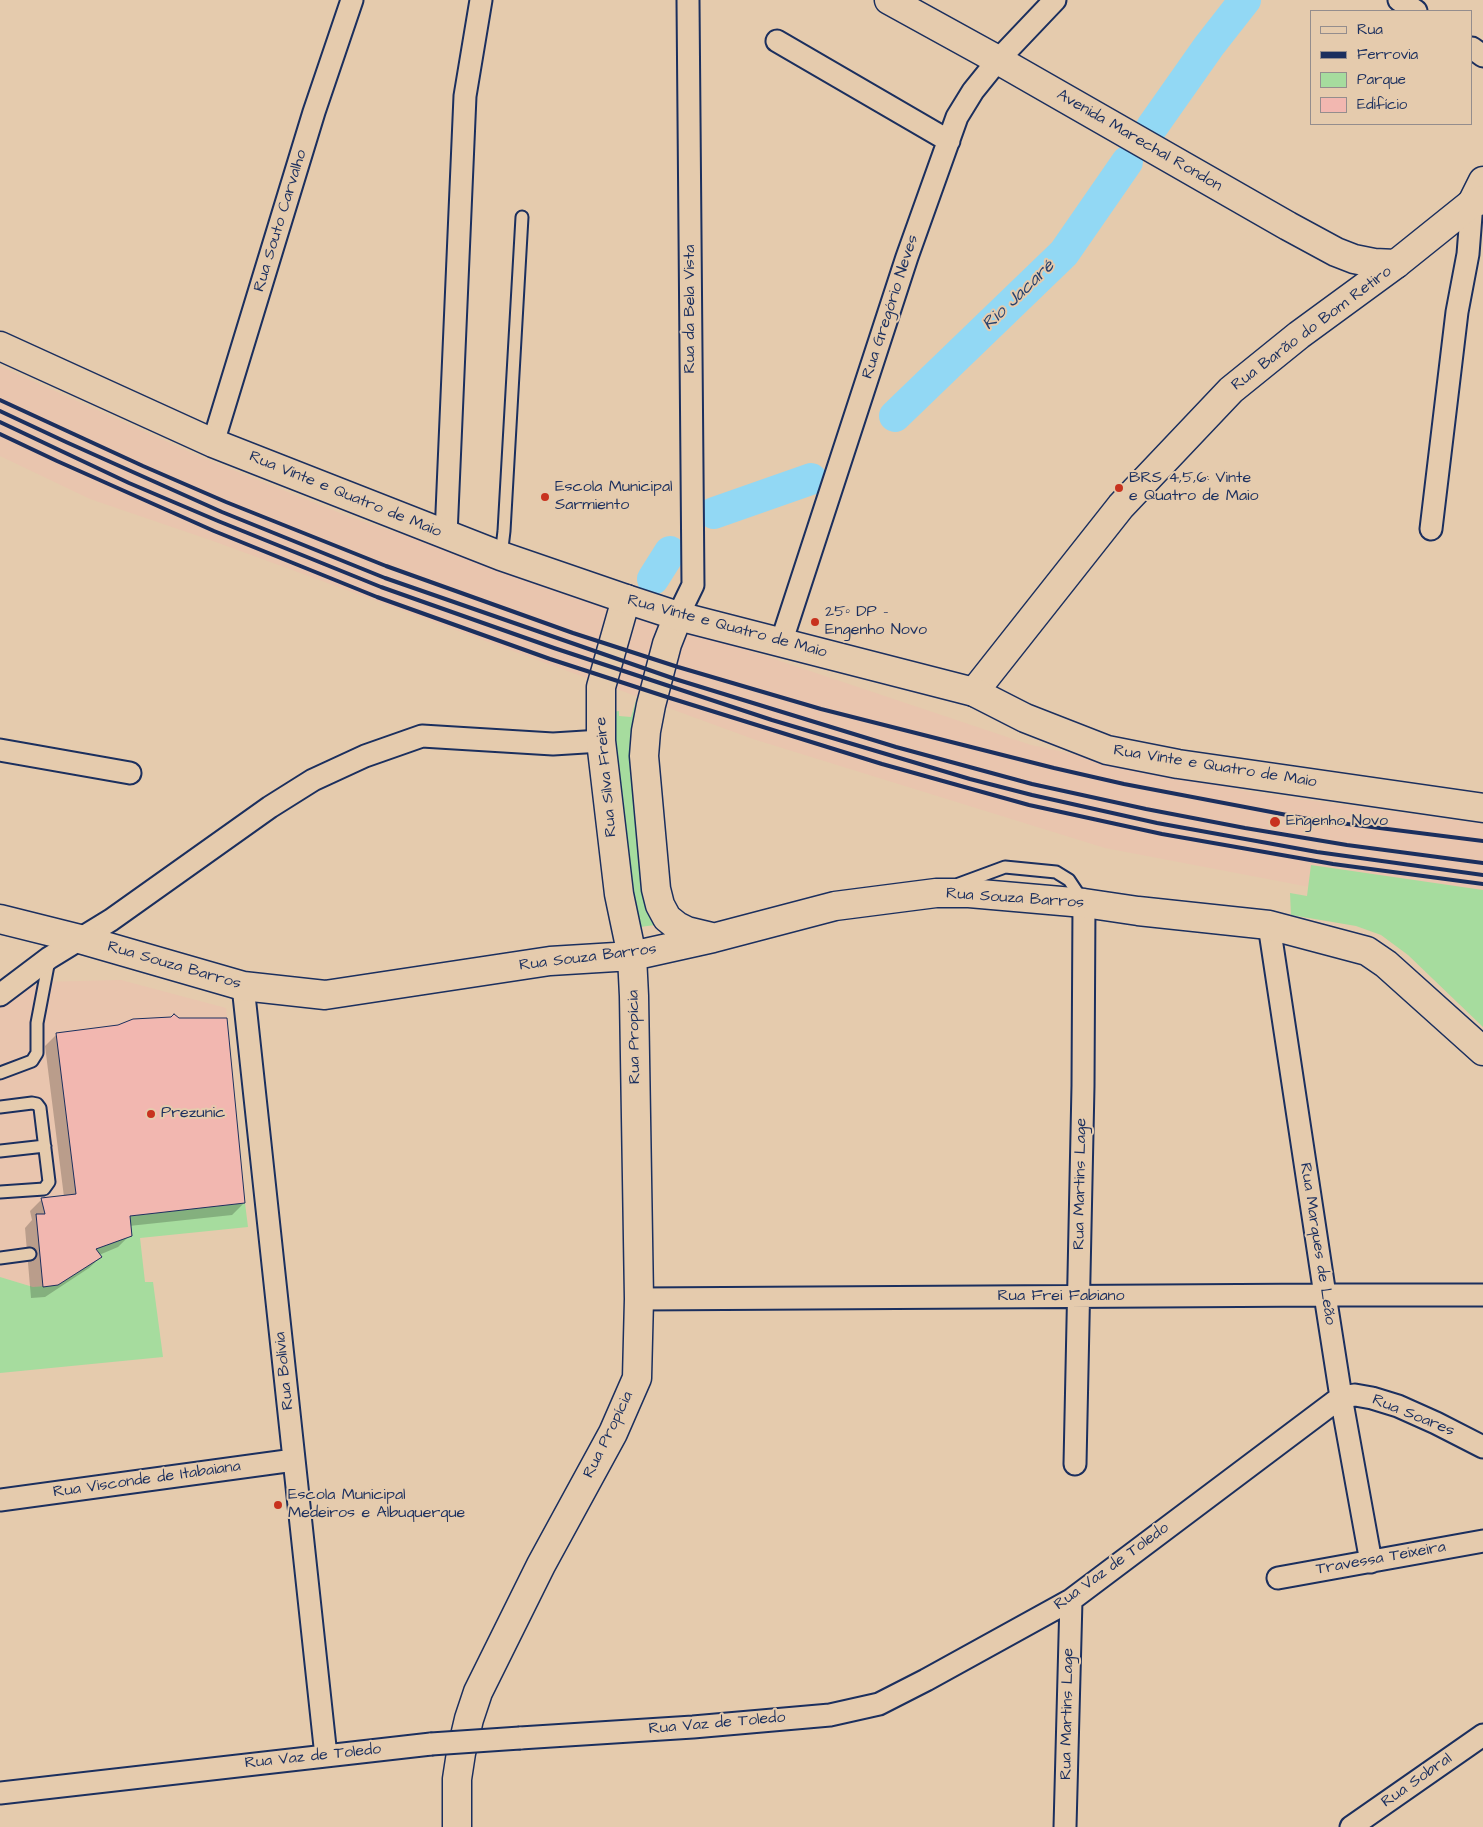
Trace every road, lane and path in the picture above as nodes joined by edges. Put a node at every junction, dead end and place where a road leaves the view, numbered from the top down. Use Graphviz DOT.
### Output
graph roads {
  1 [pos="352,0"];
  2 [pos="481,0"];
  3 [pos="688,0"];
  4 [pos="889,0"];
  5 [pos="1055,0"];
  6 [pos="1399,0"];
  7 [pos="1414,10"];
  8 [pos="777,41"];
  9 [pos="998,60"];
  10 [pos="949,141"];
  11 [pos="1479,194"];
  12 [pos="522,217"];
  13 [pos="1396,264"];
  14 [pos="0,346"];
  15 [pos="213,443"];
  16 [pos="1431,529"];
  17 [pos="446,535"];
  18 [pos="501,556"];
  19 [pos="626,600"];
  20 [pos="678,616"];
  21 [pos="781,643"];
  22 [pos="974,692"];
  23 [pos="601,741"];
  24 [pos="0,750"];
  25 [pos="130,773"];
  26 [pos="1483,808"];
  27 [pos="1084,903"];
  28 [pos="0,919"];
  29 [pos="1269,925"];
  30 [pos="714,938"];
  31 [pos="80,940"];
  32 [pos="50,958"];
  33 [pos="632,967"];
  34 [pos="244,986"];
  35 [pos="0,995"];
  36 [pos="1483,1051"];
  37 [pos="0,1073"];
  38 [pos="0,1107"];
  39 [pos="45,1146"];
  40 [pos="0,1151"];
  41 [pos="0,1192"];
  42 [pos="30,1254"];
  43 [pos="0,1258"];
  44 [pos="1325,1295"];
  45 [pos="1483,1295"];
  46 [pos="1079,1297"];
  47 [pos="639,1300"];
  48 [pos="1341,1397"];
  49 [pos="1483,1447"];
  50 [pos="294,1460"];
  51 [pos="1076,1464"];
  52 [pos="0,1500"];
  53 [pos="1483,1541"];
  54 [pos="1371,1562"];
  55 [pos="1278,1578"];
  56 [pos="1071,1600"];
  57 [pos="1483,1735"];
  58 [pos="326,1756"];
  59 [pos="0,1793"];
  60 [pos="457,1827"];
  61 [pos="1065,1827"];
  62 [pos="1351,1827"];
  1 -- 15 [label="street, Rua Souto Carvalho"];
  2 -- 17 [label="street"];
  3 -- 20 [label="street, Rua da Bela Vista"];
  4 -- 9 [label="main road, Avenida Marechal Rondon"];
  5 -- 9 [label="street, Rua Gregório Neves"];
  6 -- 7 [label="street"];
  8 -- 10 [label="street"];
  9 -- 10 [label="street, Rua Gregório Neves"];
  9 -- 13 [label="main road, Avenida Marechal Rondon"];
  10 -- 21 [label="street, Rua Gregório Neves"];
  11 -- 13 [label="main road, Rua Barão do Bom Retiro"];
  11 -- 16 [label="street"];
  12 -- 18 [label="lane"];
  13 -- 22 [label="main road, Rua Barão do Bom Retiro"];
  14 -- 15 [label="main road, Rua Vinte e Quatro de Maio"];
  15 -- 17 [label="main road, Rua Vinte e Quatro de Maio"];
  17 -- 18 [label="main road, Rua Vinte e Quatro de Maio"];
  18 -- 19 [label="main road, Rua Vinte e Quatro de Maio"];
  19 -- 20 [label="main road, Rua Vinte e Quatro de Maio"];
  19 -- 23 [label="main road, Rua Silva Freire"];
  20 -- 21 [label="main road, Rua Vinte e Quatro de Maio"];
  20 -- 30 [label="main road"];
  21 -- 22 [label="main road, Rua Vinte e Quatro de Maio"];
  22 -- 26 [label="main road, Rua Vinte e Quatro de Maio"];
  23 -- 31 [label="street"];
  23 -- 33 [label="main road, Rua Silva Freire"];
  24 -- 25 [label="street"];
  27 -- 29 [label="main road, Rua Souza Barros"];
  27 -- 30 [label="main road, Rua Souza Barros"];
  27 -- 46 [label="street, Rua Martins Lage"];
  28 -- 31 [label="main road, Rua Souza Barros"];
  29 -- 36 [label="main road, Rua Souza Barros"];
  29 -- 44 [label="street, Rua Marques de Leão"];
  30 -- 33 [label="main road, Rua Souza Barros"];
  31 -- 32 [label="street"];
  31 -- 34 [label="main road, Rua Souza Barros"];
  32 -- 35 [label="street"];
  32 -- 37 [label="lane"];
  33 -- 34 [label="main road, Rua Souza Barros"];
  33 -- 47 [label="main road, Rua Propícia"];
  34 -- 50 [label="street, Rua Bolívia"];
  38 -- 39 [label="lane"];
  39 -- 40 [label="lane"];
  39 -- 41 [label="lane"];
  42 -- 43 [label="lane"];
  44 -- 45 [label="street, Rua Frei Fabiano"];
  44 -- 46 [label="street, Rua Frei Fabiano"];
  44 -- 48 [label="street, Rua Marques de Leão"];
  46 -- 47 [label="street, Rua Frei Fabiano"];
  46 -- 51 [label="street, Rua Martins Lage"];
  47 -- 60 [label="main road, Rua Propícia"];
  48 -- 49 [label="street, Rua Soares"];
  48 -- 54 [label="street, Rua Marques de Leão"];
  48 -- 56 [label="street, Rua Vaz de Toledo"];
  50 -- 52 [label="street, Rua Visconde de Itabaiana"];
  50 -- 58 [label="street, Rua Bolívia"];
  53 -- 54 [label="street, Travessa Teixeira"];
  54 -- 55 [label="street, Travessa Teixeira"];
  56 -- 58 [label="street, Rua Vaz de Toledo, bridge"];
  56 -- 61 [label="street, Rua Martins Lage"];
  57 -- 62 [label="street, Rua Sobral"];
  58 -- 59 [label="street, Rua Vaz de Toledo"];
}
